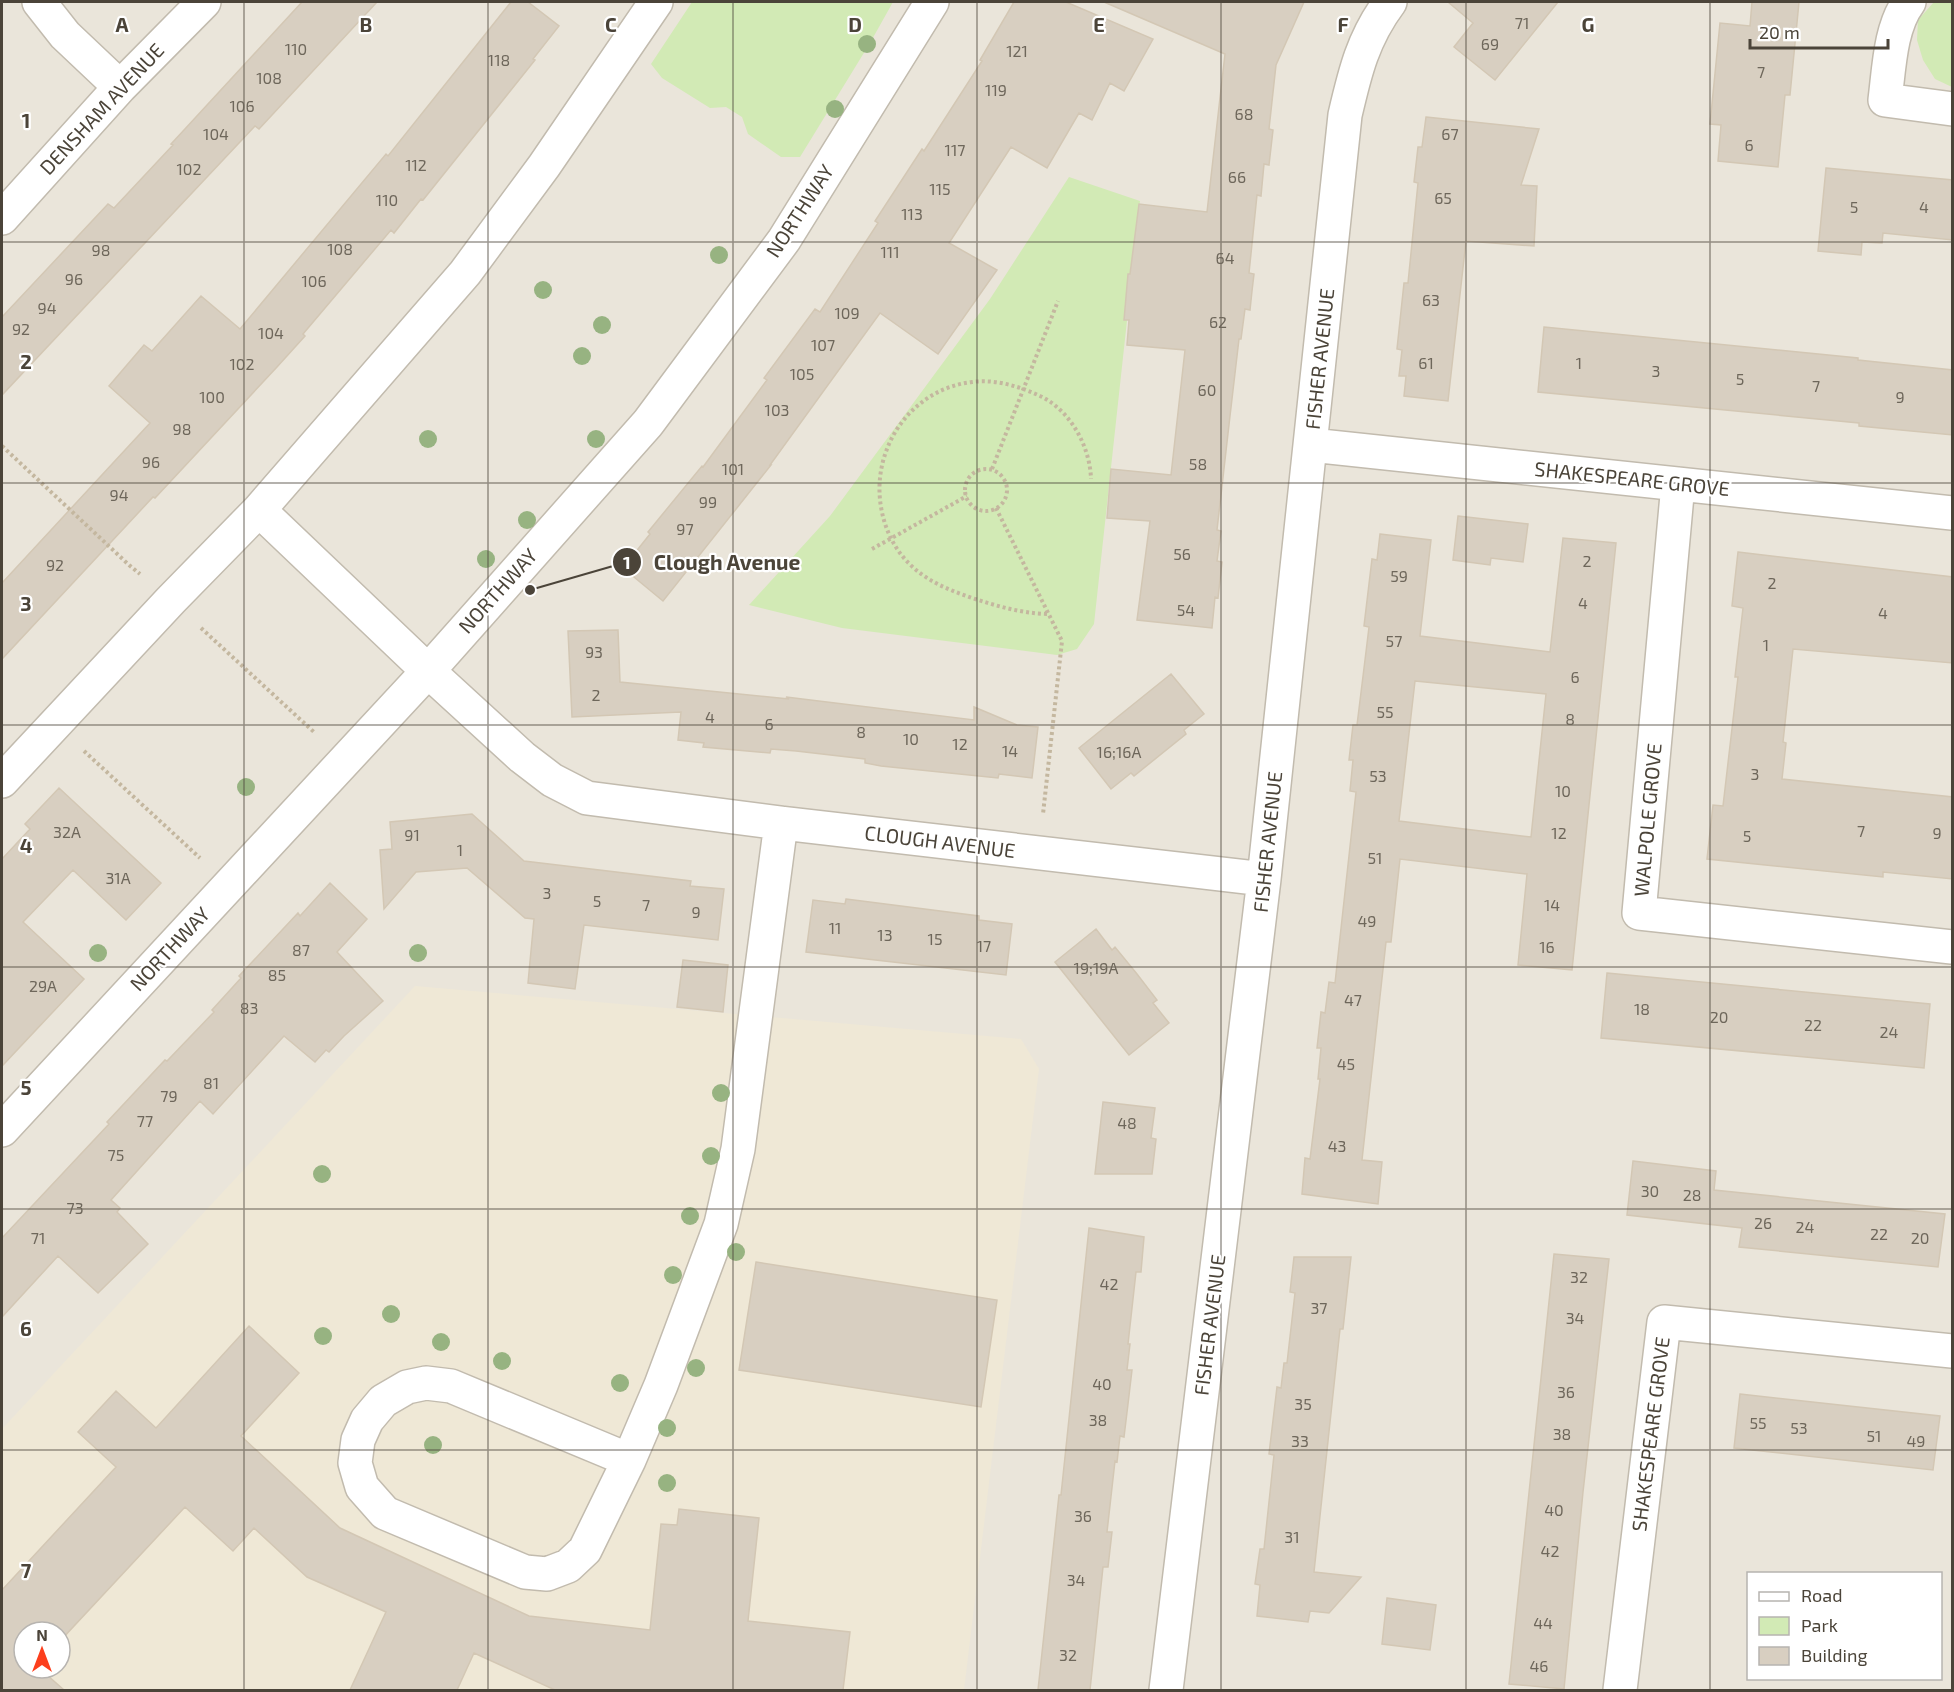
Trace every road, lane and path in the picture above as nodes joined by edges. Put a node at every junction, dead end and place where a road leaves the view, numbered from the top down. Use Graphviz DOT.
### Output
graph roads {
  1 [pos="39,2"];
  2 [pos="204,2"];
  3 [pos="656,2"];
  4 [pos="932,2"];
  5 [pos="1390,2"];
  6 [pos="1909,2"];
  7 [pos="120,87"];
  8 [pos="1953,109"];
  9 [pos="2,218"];
  10 [pos="1058,301"];
  11 [pos="1024,389"];
  12 [pos="2,446"];
  13 [pos="1311,446"];
  14 [pos="992,469"];
  15 [pos="1091,479"];
  16 [pos="1678,484"];
  17 [pos="967,496"];
  18 [pos="996,508"];
  19 [pos="259,510"];
  20 [pos="1953,513"];
  21 [pos="890,539"];
  22 [pos="872,549"];
  23 [pos="144,577"];
  24 [pos="1047,614"];
  25 [pos="194,621"];
  26 [pos="428,670"];
  27 [pos="55,724"];
  28 [pos="321,739"];
  29 [pos="2,781"];
  30 [pos="781,823"];
  31 [pos="1039,853"];
  32 [pos="205,862"];
  33 [pos="1264,879"];
  34 [pos="1953,947"];
  35 [pos="2,1130"];
  36 [pos="1953,1351"];
  37 [pos="629,1460"];
  38 [pos="1166,1690"];
  39 [pos="1620,1690"];
  1 -- 7 [label="street"];
  2 -- 7 [label="street, DENSHAM AVENUE"];
  3 -- 19 [label="street"];
  4 -- 26 [label="street, NORTHWAY"];
  5 -- 13 [label="street, FISHER AVENUE"];
  6 -- 8 [label="street"];
  7 -- 9 [label="street, DENSHAM AVENUE"];
  10 -- 11 [label="path"];
  11 -- 14 [label="path"];
  11 -- 15 [label="path"];
  11 -- 21 [label="path"];
  12 -- 23 [label="path"];
  13 -- 16 [label="street, SHAKESPEARE GROVE"];
  13 -- 33 [label="street, FISHER AVENUE"];
  14 -- 17 [label="path"];
  14 -- 18 [label="path"];
  16 -- 20 [label="street, SHAKESPEARE GROVE"];
  16 -- 34 [label="street, WALPOLE GROVE"];
  17 -- 18 [label="path"];
  17 -- 21 [label="path"];
  18 -- 24 [label="path"];
  19 -- 26 [label="street, CLOUGH AVENUE"];
  19 -- 27 [label="street"];
  21 -- 22 [label="path"];
  21 -- 24 [label="path"];
  24 -- 31 [label="path"];
  25 -- 28 [label="path"];
  26 -- 30 [label="street, CLOUGH AVENUE"];
  26 -- 35 [label="street, NORTHWAY"];
  27 -- 29 [label="street"];
  27 -- 32 [label="path"];
  30 -- 31 [label="street, CLOUGH AVENUE"];
  30 -- 37 [label="street"];
  31 -- 33 [label="street, CLOUGH AVENUE"];
  33 -- 38 [label="street, FISHER AVENUE"];
  36 -- 39 [label="street, SHAKESPEARE GROVE"];
  37 -- 37 [label="street"];
}
